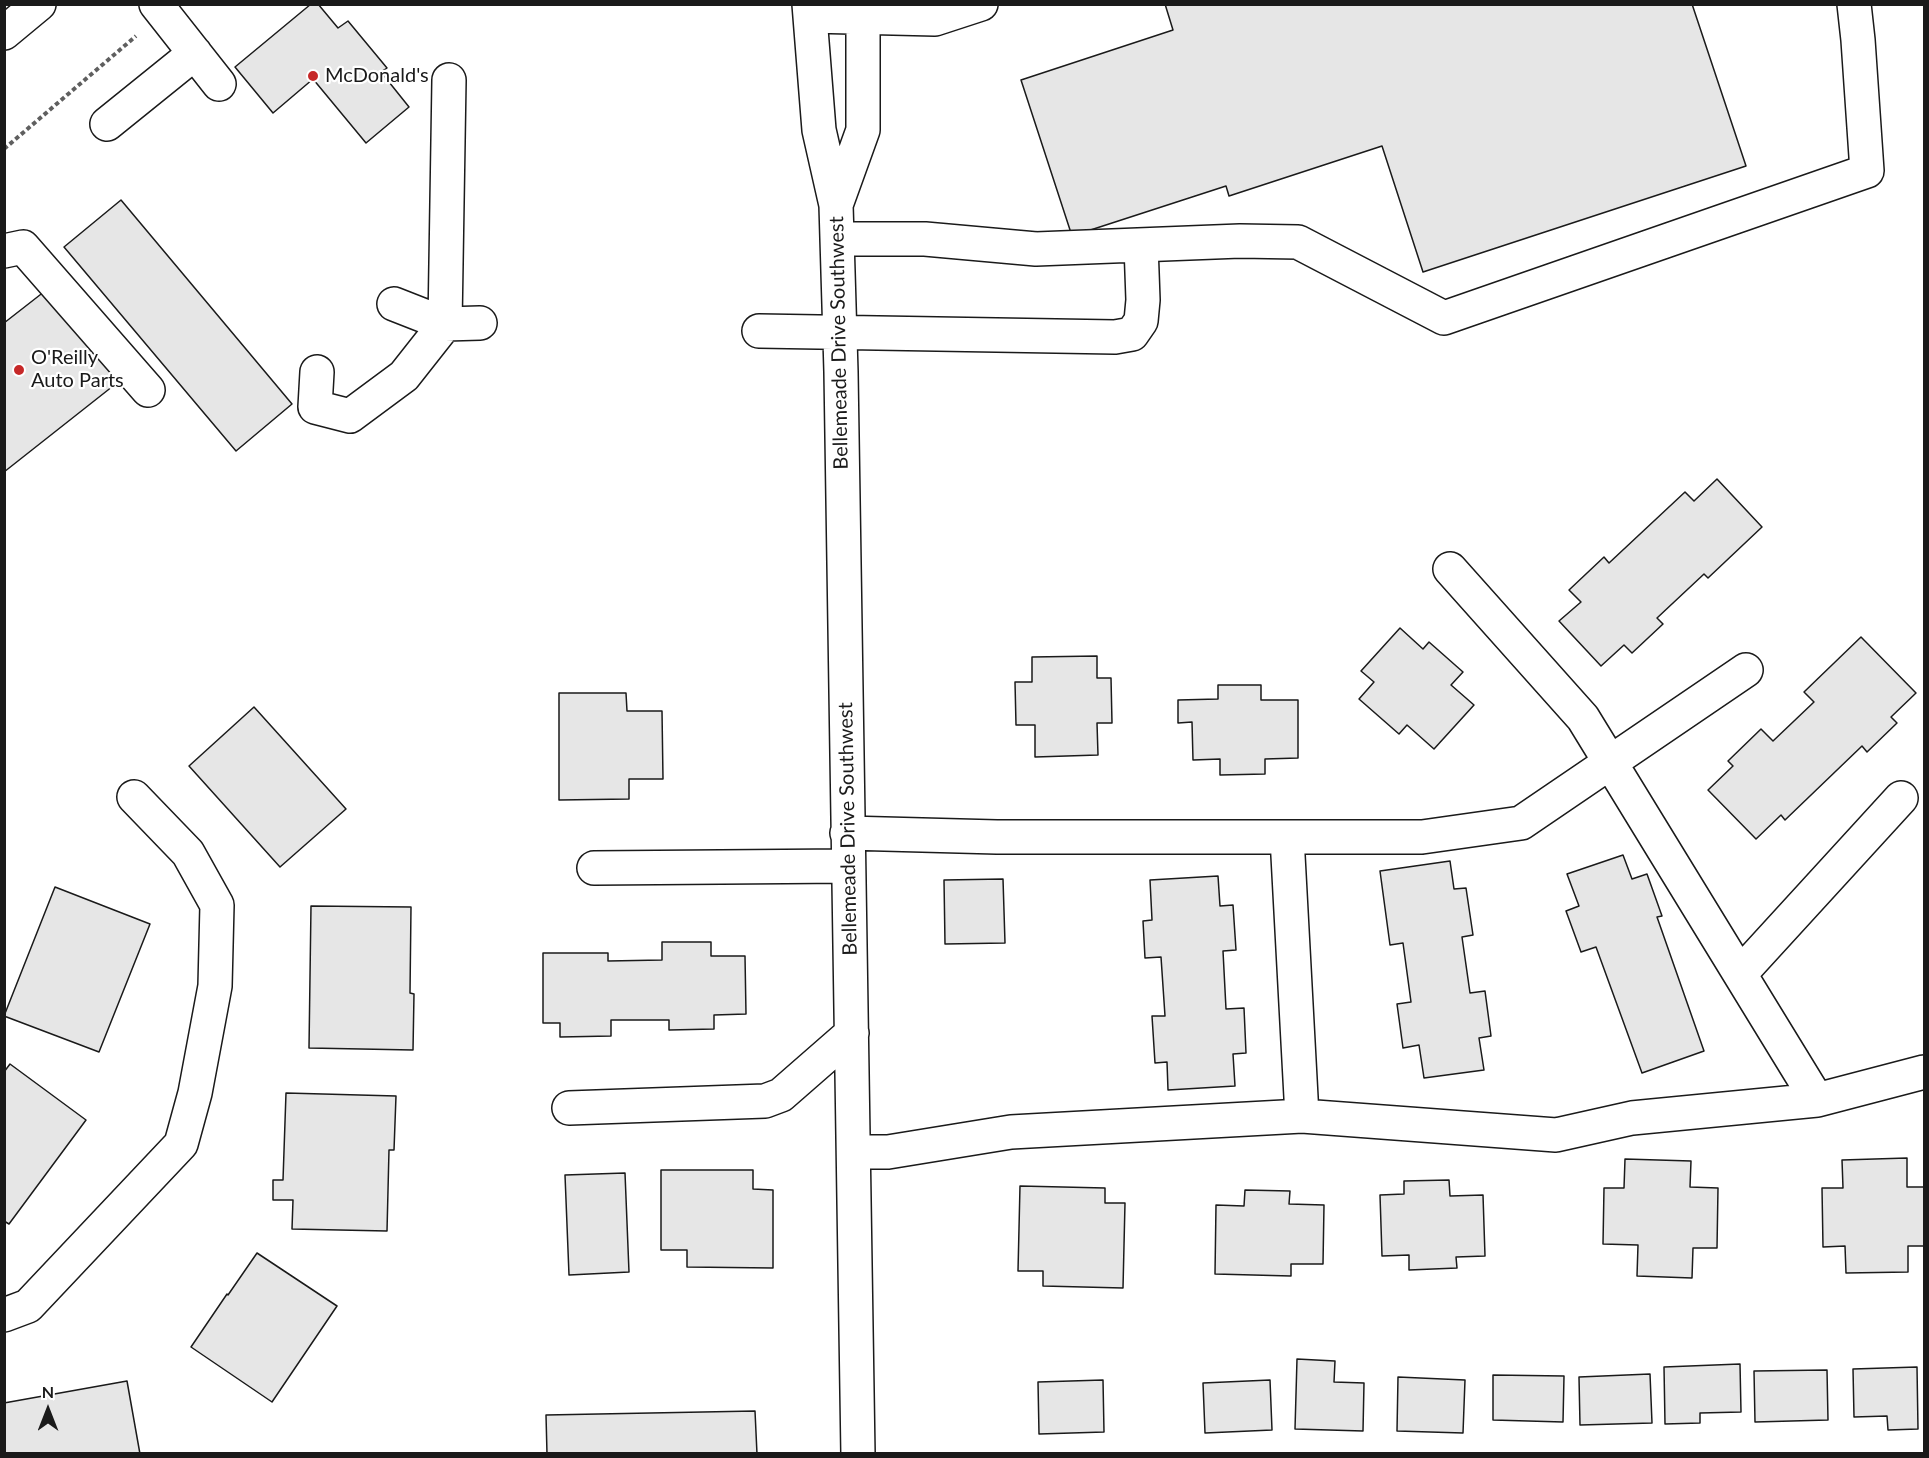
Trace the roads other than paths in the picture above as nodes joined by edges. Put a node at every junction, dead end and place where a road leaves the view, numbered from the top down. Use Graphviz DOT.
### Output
graph roads {
  1 [pos="39,4"];
  2 [pos="981,4"];
  3 [pos="1854,4"];
  4 [pos="159,9"];
  5 [pos="810,10"];
  6 [pos="863,10"];
  7 [pos="4,33"];
  8 [pos="195,53"];
  9 [pos="449,80"];
  10 [pos="219,84"];
  11 [pos="107,124"];
  12 [pos="836,205"];
  13 [pos="837,239"];
  14 [pos="1141,245"];
  15 [pos="4,251"];
  16 [pos="393,304"];
  17 [pos="480,323"];
  18 [pos="445,324"];
  19 [pos="759,331"];
  20 [pos="839,332"];
  21 [pos="317,372"];
  22 [pos="148,390"];
  23 [pos="1450,569"];
  24 [pos="1746,670"];
  25 [pos="1610,763"];
  26 [pos="134,797"];
  27 [pos="1901,798"];
  28 [pos="847,833"];
  29 [pos="1287,837"];
  30 [pos="848,866"];
  31 [pos="594,868"];
  32 [pos="1740,974"];
  33 [pos="852,1034"];
  34 [pos="1924,1072"];
  35 [pos="1817,1100"];
  36 [pos="569,1108"];
  37 [pos="1302,1116"];
  38 [pos="854,1152"];
  39 [pos="4,1315"];
  40 [pos="858,1454"];
  1 -- 7 [label="street"];
  2 -- 6 [label="street"];
  3 -- 14 [label="street"];
  4 -- 8 [label="street"];
  5 -- 6 [label="street"];
  5 -- 12 [label="street, Bellemeade Drive Southwest"];
  6 -- 12 [label="street, Bellemeade Drive Southwest"];
  8 -- 10 [label="street"];
  8 -- 11 [label="street"];
  9 -- 18 [label="street"];
  12 -- 13 [label="street, Bellemeade Drive Southwest"];
  13 -- 14 [label="street"];
  13 -- 20 [label="street, Bellemeade Drive Southwest"];
  14 -- 20 [label="street"];
  15 -- 22 [label="street"];
  16 -- 18 [label="street"];
  17 -- 18 [label="street"];
  18 -- 21 [label="street"];
  19 -- 20 [label="street"];
  20 -- 28 [label="street, Bellemeade Drive Southwest"];
  23 -- 25 [label="street"];
  24 -- 25 [label="street"];
  25 -- 29 [label="street"];
  25 -- 32 [label="street"];
  26 -- 39 [label="street"];
  27 -- 32 [label="street"];
  28 -- 29 [label="street"];
  28 -- 30 [label="street, Bellemeade Drive Southwest"];
  29 -- 37 [label="street"];
  30 -- 31 [label="street"];
  30 -- 33 [label="street, Bellemeade Drive Southwest"];
  32 -- 35 [label="street"];
  33 -- 36 [label="street"];
  33 -- 38 [label="street, Bellemeade Drive Southwest"];
  34 -- 35 [label="street"];
  35 -- 37 [label="street"];
  37 -- 38 [label="street"];
  38 -- 40 [label="street, Bellemeade Drive Southwest"];
}
